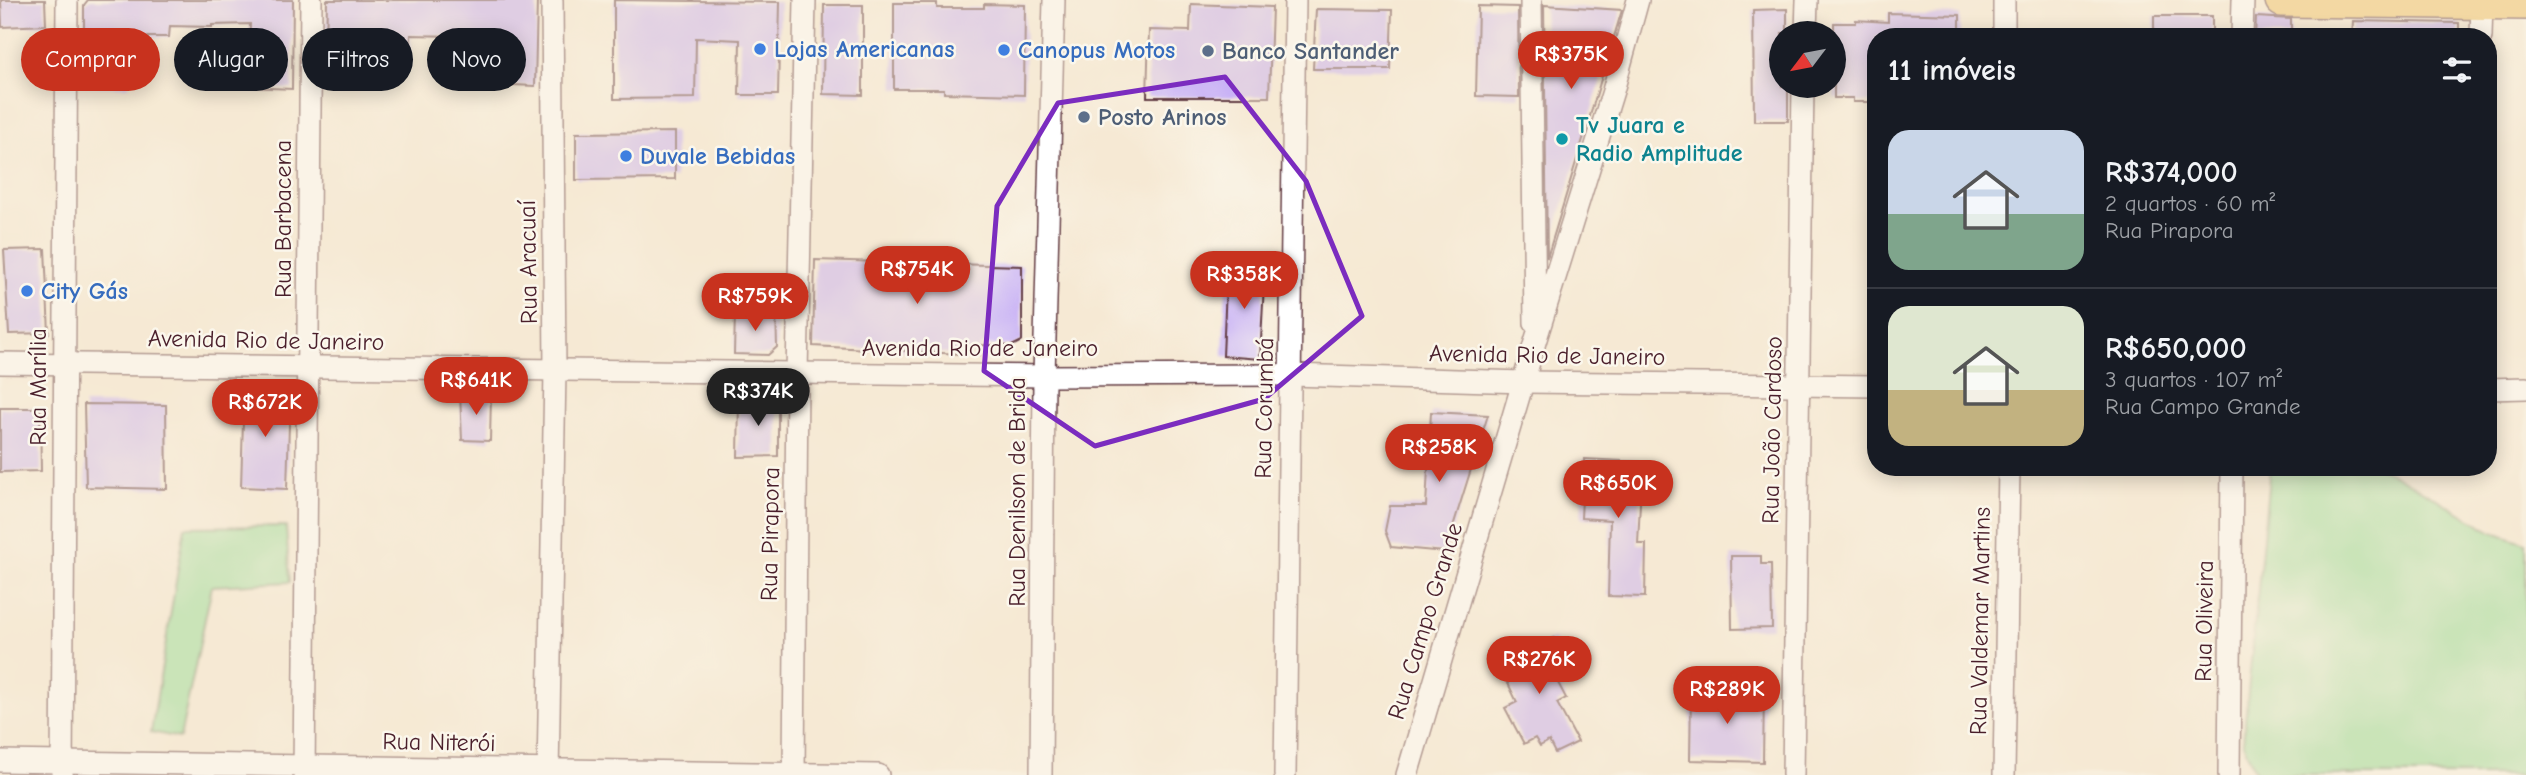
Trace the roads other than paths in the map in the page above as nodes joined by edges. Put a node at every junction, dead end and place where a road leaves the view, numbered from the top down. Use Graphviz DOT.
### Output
graph roads {
  1 [pos="67,0"];
  2 [pos="311,0"];
  3 [pos="552,0"];
  4 [pos="805,0"];
  5 [pos="1054,0"];
  6 [pos="1295,0"];
  7 [pos="1531,0"];
  8 [pos="1638,0"];
  9 [pos="1807,0"];
  10 [pos="2004,0"];
  11 [pos="2243,0"];
  12 [pos="2282,0"];
  13 [pos="2482,1"];
  14 [pos="2526,3"];
  15 [pos="1806,21"];
  16 [pos="2004,28"];
  17 [pos="2242,28"];
  18 [pos="2481,28"];
  19 [pos="1804,98"];
  20 [pos="1535,342"];
  21 [pos="0,363"];
  22 [pos="65,364"];
  23 [pos="308,367"];
  24 [pos="555,370"];
  25 [pos="797,373"];
  26 [pos="1291,375"];
  27 [pos="1044,376"];
  28 [pos="1524,382"];
  29 [pos="1799,385"];
  30 [pos="1867,386"];
  31 [pos="2526,388"];
  32 [pos="2497,389"];
  33 [pos="2009,476"];
  34 [pos="2232,476"];
  35 [pos="0,761"];
  36 [pos="62,769"];
  37 [pos="304,771"];
  38 [pos="548,772"];
  39 [pos="794,774"];
  40 [pos="877,775"];
  41 [pos="1041,775"];
  42 [pos="1284,775"];
  43 [pos="1407,775"];
  44 [pos="1793,775"];
  45 [pos="2004,775"];
  46 [pos="2229,775"];
  1 -- 22 [label="street, Rua Marília"];
  2 -- 23 [label="street, Rua Barbacena"];
  3 -- 24 [label="street, Rua Aracuaí"];
  4 -- 25 [label="street, Rua Pirapora"];
  5 -- 27 [label="street, Rua Denilson de Brida"];
  6 -- 26 [label="street, Rua Corumbá"];
  7 -- 20 [label="street"];
  8 -- 20 [label="street, Rua Campo Grande"];
  9 -- 15 [label="street"];
  10 -- 16 [label="street"];
  11 -- 17 [label="street"];
  12 -- 13 [label="main road"];
  13 -- 14 [label="main road"];
  13 -- 18 [label="street"];
  19 -- 29 [label="street, Rua João Cardoso"];
  20 -- 28 [label="street, Rua Campo Grande"];
  21 -- 22 [label="street, Avenida Rio de Janeiro"];
  22 -- 23 [label="street, Avenida Rio de Janeiro"];
  22 -- 36 [label="street, Rua Marília"];
  23 -- 24 [label="street, Avenida Rio de Janeiro"];
  23 -- 37 [label="street, Rua Barbacena"];
  24 -- 25 [label="street, Avenida Rio de Janeiro"];
  24 -- 38 [label="street, Rua Aracuaí"];
  25 -- 27 [label="street, Avenida Rio de Janeiro"];
  25 -- 39 [label="street, Rua Pirapora"];
  26 -- 27 [label="street, Avenida Rio de Janeiro"];
  26 -- 28 [label="street, Avenida Rio de Janeiro"];
  26 -- 42 [label="street, Rua Corumbá"];
  27 -- 41 [label="street, Rua Denilson de Brida"];
  28 -- 29 [label="street, Avenida Rio de Janeiro"];
  28 -- 43 [label="street, Rua Campo Grande"];
  29 -- 30 [label="street, Avenida Rio de Janeiro"];
  29 -- 44 [label="street, Rua João Cardoso"];
  31 -- 32 [label="street"];
  33 -- 45 [label="street, Rua Valdemar Martins"];
  34 -- 46 [label="street, Rua Oliveira"];
  35 -- 36 [label="street, Rua Niterói"];
  36 -- 37 [label="street, Rua Niterói"];
  37 -- 38 [label="street, Rua Niterói"];
  38 -- 39 [label="street, Rua Niterói"];
  39 -- 40 [label="street, Rua Niterói"];
}
